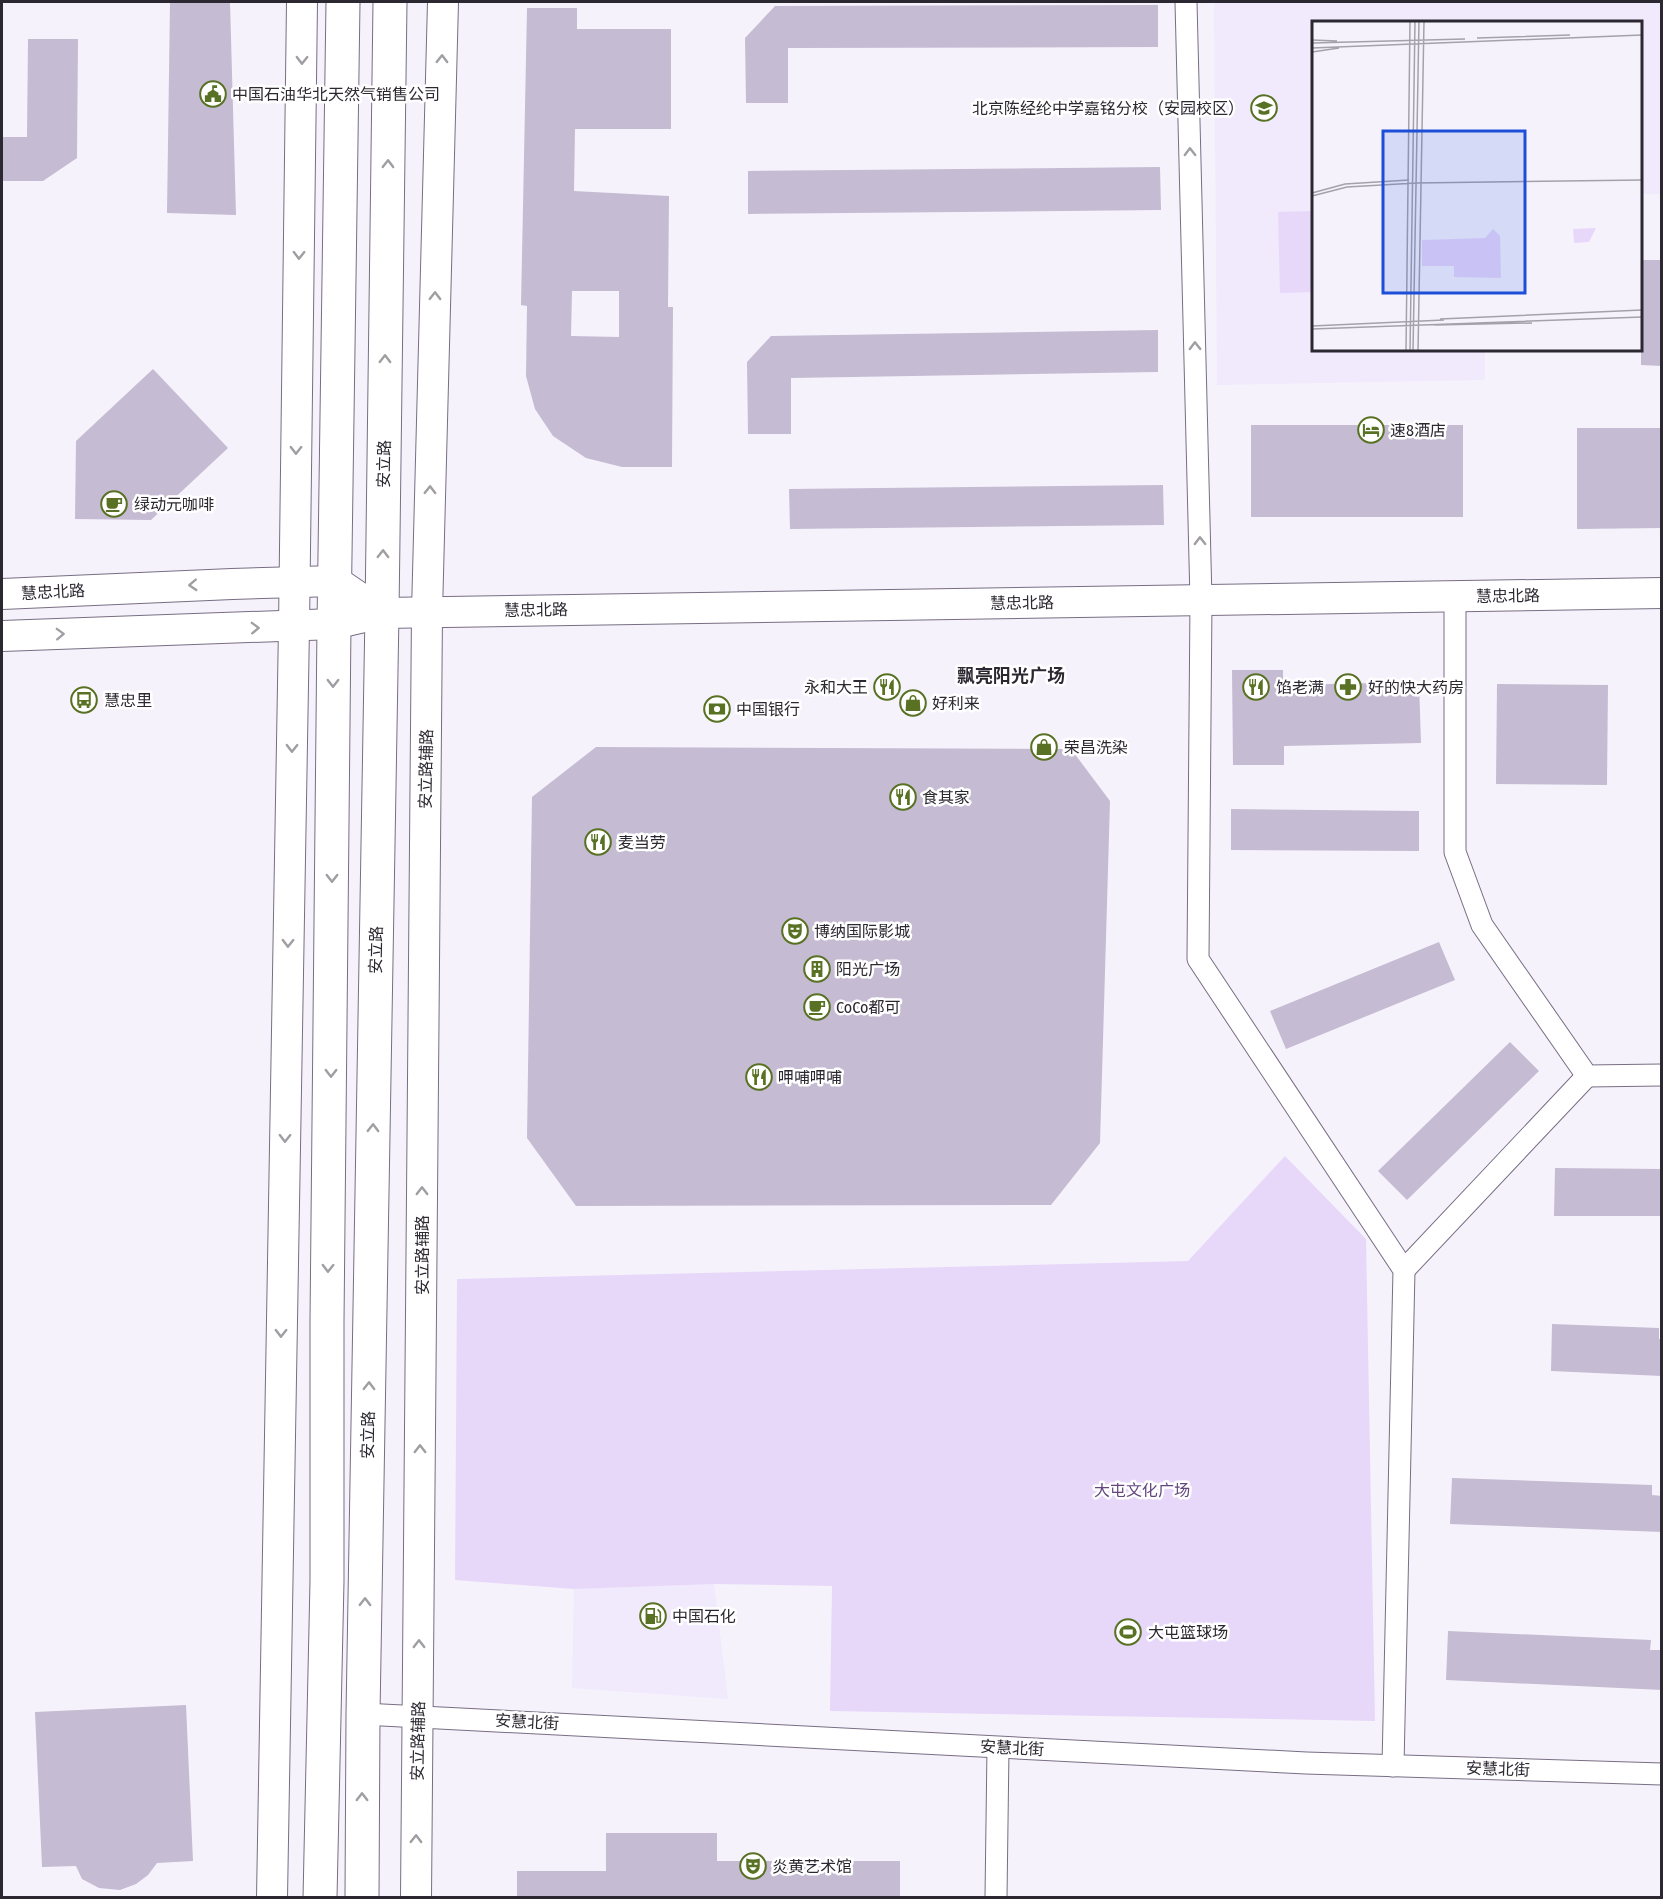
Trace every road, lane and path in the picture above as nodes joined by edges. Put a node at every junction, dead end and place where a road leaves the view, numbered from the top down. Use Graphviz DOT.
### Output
graph roads {
  1 [pos="302,2"];
  2 [pos="343,2"];
  3 [pos="390,2"];
  4 [pos="443,2"];
  5 [pos="1186,2"];
  6 [pos="335,581"];
  7 [pos="294,582"];
  8 [pos="1662,593"];
  9 [pos="2,594"];
  10 [pos="1455,596"];
  11 [pos="1201,600"];
  12 [pos="427,612"];
  13 [pos="382,613"];
  14 [pos="334,624"];
  15 [pos="294,627"];
  16 [pos="2,636"];
  17 [pos="1662,1075"];
  18 [pos="1587,1076"];
  19 [pos="1404,1270"];
  20 [pos="363,1714"];
  21 [pos="418,1717"];
  22 [pos="998,1748"];
  23 [pos="1394,1766"];
  24 [pos="1662,1774"];
  25 [pos="272,1898"];
  26 [pos="320,1898"];
  27 [pos="362,1898"];
  28 [pos="416,1898"];
  29 [pos="996,1898"];
  1 -- 7 [label="street, one-way"];
  2 -- 6 [label="main road"];
  13 -- 3 [label="main road, 安立路, one-way"];
  12 -- 4 [label="street, one-way"];
  11 -- 5 [label="street, one-way"];
  6 -- 7 [label="street, 慧忠北路"];
  6 -- 13 [label="street"];
  6 -- 14 [label="main road"];
  7 -- 9 [label="street, 慧忠北路, one-way"];
  7 -- 15 [label="street"];
  8 -- 10 [label="street, 慧忠北路"];
  10 -- 11 [label="street, 慧忠北路"];
  10 -- 18 [label="street"];
  11 -- 12 [label="street, 慧忠北路"];
  11 -- 19 [label="street"];
  12 -- 13 [label="street, 慧忠北路"];
  21 -- 12 [label="street, 安立路辅路, one-way"];
  13 -- 14 [label="street, 慧忠北路"];
  20 -- 13 [label="main road, 安立路, one-way"];
  14 -- 15 [label="street, 慧忠北路"];
  14 -- 26 [label="main road, one-way"];
  16 -- 15 [label="street, 慧忠北路, one-way"];
  15 -- 25 [label="street, one-way"];
  17 -- 18 [label="street"];
  18 -- 19 [label="street"];
  19 -- 23 [label="street"];
  20 -- 21 [label="street, 安慧北街"];
  27 -- 20 [label="main road, 安立路, one-way"];
  21 -- 22 [label="street, 安慧北街"];
  28 -- 21 [label="street, 安立路辅路, one-way"];
  22 -- 23 [label="street, 安慧北街"];
  22 -- 29 [label="street"];
  23 -- 24 [label="street, 安慧北街"];
}
